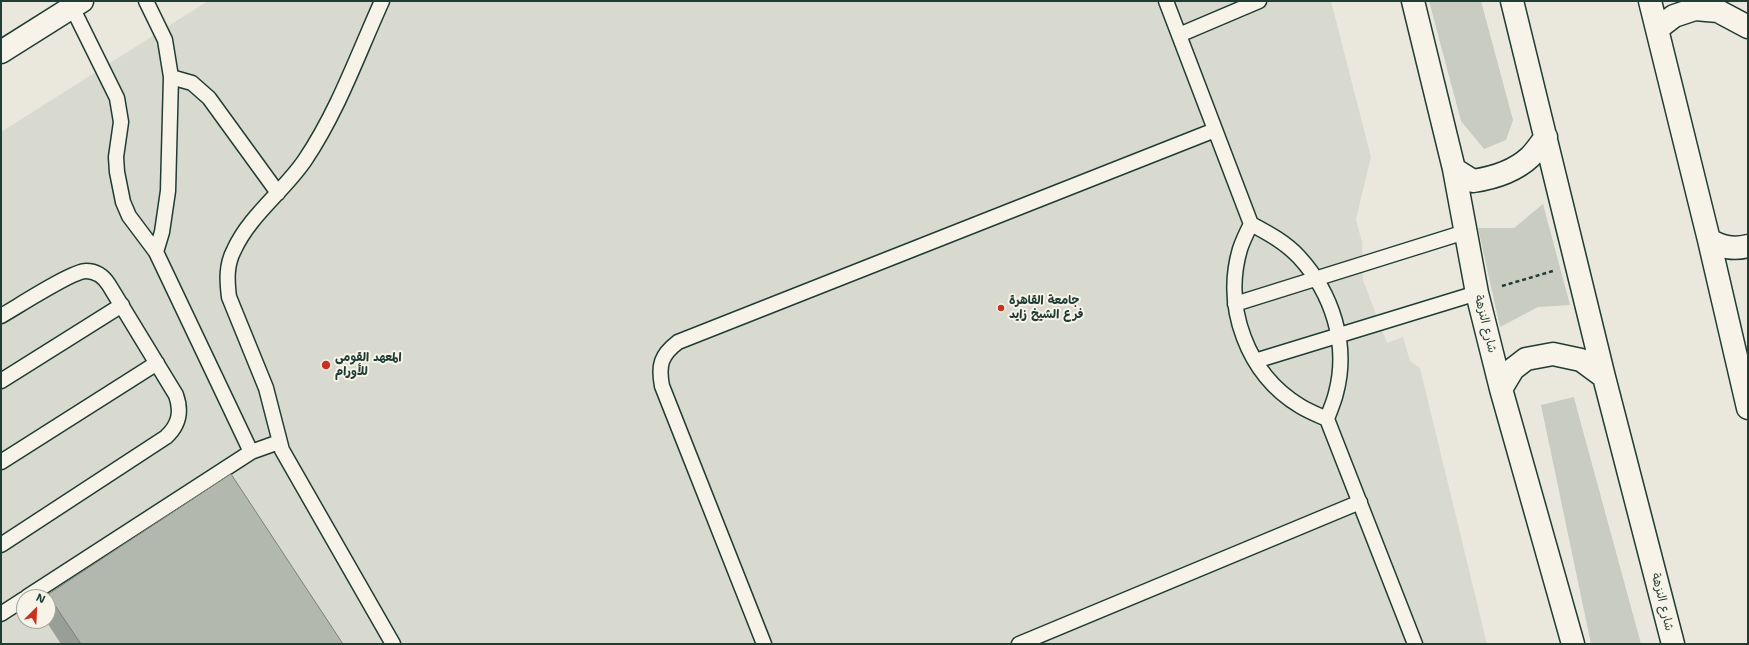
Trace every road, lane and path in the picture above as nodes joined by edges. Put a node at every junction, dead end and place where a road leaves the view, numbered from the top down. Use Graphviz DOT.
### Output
graph roads {
  1 [pos="146,1"];
  2 [pos="382,1"];
  3 [pos="1166,1"];
  4 [pos="1259,1"];
  5 [pos="1412,1"];
  6 [pos="1512,1"];
  7 [pos="1650,1"];
  8 [pos="1719,1"];
  9 [pos="77,4"];
  10 [pos="1657,29"];
  11 [pos="1745,30"];
  12 [pos="1178,35"];
  13 [pos="1,52"];
  14 [pos="171,77"];
  15 [pos="1215,130"];
  16 [pos="1546,137"];
  17 [pos="1454,169"];
  18 [pos="278,193"];
  19 [pos="1251,224"];
  20 [pos="1465,232"];
  21 [pos="1709,240"];
  22 [pos="1748,246"];
  23 [pos="156,252"];
  24 [pos="1576,264"];
  25 [pos="1316,278"];
  26 [pos="1477,293"];
  27 [pos="1235,304"];
  28 [pos="122,305"];
  29 [pos="1,316"];
  30 [pos="1339,336"];
  31 [pos="1255,362"];
  32 [pos="157,363"];
  33 [pos="1604,377"];
  34 [pos="1,382"];
  35 [pos="1501,389"];
  36 [pos="1748,408"];
  37 [pos="1327,419"];
  38 [pos="279,442"];
  39 [pos="251,452"];
  40 [pos="1,462"];
  41 [pos="1360,502"];
  42 [pos="1,545"];
  43 [pos="39,589"];
  44 [pos="16,604"];
  45 [pos="1,614"];
  46 [pos="393,644"];
  47 [pos="764,644"];
  48 [pos="1019,644"];
  49 [pos="1415,644"];
  50 [pos="1573,644"];
  51 [pos="1672,644"];
  1 -- 14 [label="lane"];
  2 -- 18 [label="lane"];
  3 -- 12 [label="lane"];
  4 -- 12 [label="lane"];
  5 -- 17 [label="main road, شارع النزهة"];
  6 -- 16 [label="main road, شارع النزهة"];
  7 -- 10 [label="main road"];
  8 -- 11 [label="main road"];
  9 -- 13 [label="main road"];
  9 -- 23 [label="lane"];
  10 -- 11 [label="main road"];
  10 -- 21 [label="main road"];
  12 -- 15 [label="lane"];
  14 -- 18 [label="lane"];
  14 -- 23 [label="lane"];
  15 -- 19 [label="lane"];
  15 -- 47 [label="lane"];
  16 -- 17 [label="main road"];
  16 -- 24 [label="main road, شارع النزهة"];
  17 -- 20 [label="main road, شارع النزهة"];
  18 -- 38 [label="lane"];
  19 -- 25 [label="lane"];
  19 -- 27 [label="lane"];
  20 -- 25 [label="lane"];
  20 -- 26 [label="main road, شارع النزهة"];
  21 -- 22 [label="main road"];
  21 -- 36 [label="main road"];
  23 -- 39 [label="lane"];
  24 -- 26 [label="path"];
  24 -- 33 [label="main road, شارع النزهة"];
  25 -- 27 [label="lane"];
  25 -- 30 [label="lane"];
  26 -- 30 [label="lane"];
  26 -- 35 [label="main road, شارع النزهة"];
  27 -- 31 [label="lane"];
  28 -- 29 [label="lane"];
  28 -- 32 [label="lane"];
  28 -- 34 [label="lane"];
  30 -- 31 [label="lane"];
  30 -- 37 [label="lane"];
  31 -- 37 [label="lane"];
  32 -- 40 [label="lane"];
  32 -- 42 [label="lane"];
  33 -- 35 [label="main road"];
  33 -- 51 [label="main road, شارع النزهة"];
  35 -- 50 [label="main road, شارع النزهة"];
  37 -- 41 [label="lane"];
  38 -- 39 [label="lane"];
  38 -- 46 [label="lane"];
  39 -- 43 [label="lane"];
  41 -- 48 [label="lane"];
  41 -- 49 [label="lane"];
  44 -- 45 [label="lane"];
}
